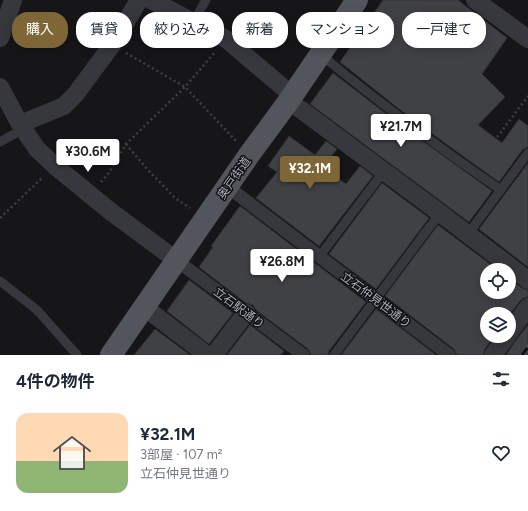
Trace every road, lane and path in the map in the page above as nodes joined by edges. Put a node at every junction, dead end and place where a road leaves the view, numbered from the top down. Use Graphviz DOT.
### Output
graph roads {
  1 [pos="13,0"];
  2 [pos="139,0"];
  3 [pos="151,0"];
  4 [pos="206,0"];
  5 [pos="482,2"];
  6 [pos="352,4"];
  7 [pos="132,12"];
  8 [pos="174,12"];
  9 [pos="199,12"];
  10 [pos="0,38"];
  11 [pos="226,39"];
  12 [pos="528,39"];
  13 [pos="110,48"];
  14 [pos="117,48"];
  15 [pos="320,55"];
  16 [pos="0,87"];
  17 [pos="185,87"];
  18 [pos="528,96"];
  19 [pos="290,99"];
  20 [pos="22,126"];
  21 [pos="0,142"];
  22 [pos="126,144"];
  23 [pos="528,153"];
  24 [pos="249,155"];
  25 [pos="55,166"];
  26 [pos="472,170"];
  27 [pos="384,171"];
  28 [pos="228,187"];
  29 [pos="501,190"];
  30 [pos="90,195"];
  31 [pos="440,213"];
  32 [pos="1,216"];
  33 [pos="206,219"];
  34 [pos="468,234"];
  35 [pos="319,257"];
  36 [pos="176,260"];
  37 [pos="528,280"];
  38 [pos="0,281"];
  39 [pos="375,300"];
  40 [pos="144,307"];
  41 [pos="528,307"];
  42 [pos="246,313"];
  43 [pos="516,323"];
  44 [pos="502,343"];
  45 [pos="77,355"];
  46 [pos="111,355"];
  47 [pos="208,355"];
  48 [pos="214,355"];
  49 [pos="303,355"];
  50 [pos="334,355"];
  51 [pos="449,355"];
  52 [pos="493,355"];
  1 -- 10 [label="street"];
  2 -- 7 [label="street"];
  3 -- 8 [label="street"];
  4 -- 9 [label="lane"];
  5 -- 12 [label="street"];
  6 -- 15 [label="main road, 奥戸街道"];
  11 -- 17 [label="path"];
  11 -- 19 [label="street"];
  13 -- 20 [label="street"];
  14 -- 17 [label="path"];
  15 -- 19 [label="main road, 奥戸街道"];
  15 -- 26 [label="lane"];
  16 -- 20 [label="street"];
  17 -- 22 [label="path"];
  17 -- 24 [label="path"];
  18 -- 26 [label="path"];
  19 -- 24 [label="main road, 奥戸街道"];
  19 -- 27 [label="street"];
  20 -- 21 [label="lane"];
  20 -- 25 [label="street"];
  22 -- 30 [label="path"];
  22 -- 33 [label="path"];
  23 -- 29 [label="lane"];
  24 -- 28 [label="main road, 奥戸街道"];
  25 -- 30 [label="street"];
  25 -- 32 [label="path"];
  26 -- 29 [label="lane"];
  26 -- 31 [label="path"];
  27 -- 31 [label="street"];
  27 -- 35 [label="lane"];
  28 -- 33 [label="main road, 奥戸街道"];
  28 -- 35 [label="street, 立石仲見世通り"];
  29 -- 34 [label="lane"];
  30 -- 36 [label="street"];
  31 -- 34 [label="street"];
  31 -- 39 [label="lane"];
  33 -- 36 [label="main road, 奥戸街道"];
  34 -- 37 [label="street"];
  35 -- 39 [label="street, 立石仲見世通り"];
  36 -- 40 [label="main road, 奥戸街道"];
  36 -- 42 [label="street, 立石駅通り"];
  38 -- 45 [label="lane"];
  39 -- 50 [label="lane"];
  39 -- 51 [label="street, 立石仲見世通り"];
  40 -- 46 [label="main road, 奥戸街道"];
  40 -- 47 [label="street"];
  41 -- 43 [label="street"];
  42 -- 48 [label="street"];
  42 -- 49 [label="street, 立石駅通り"];
  44 -- 52 [label="street"];
}
